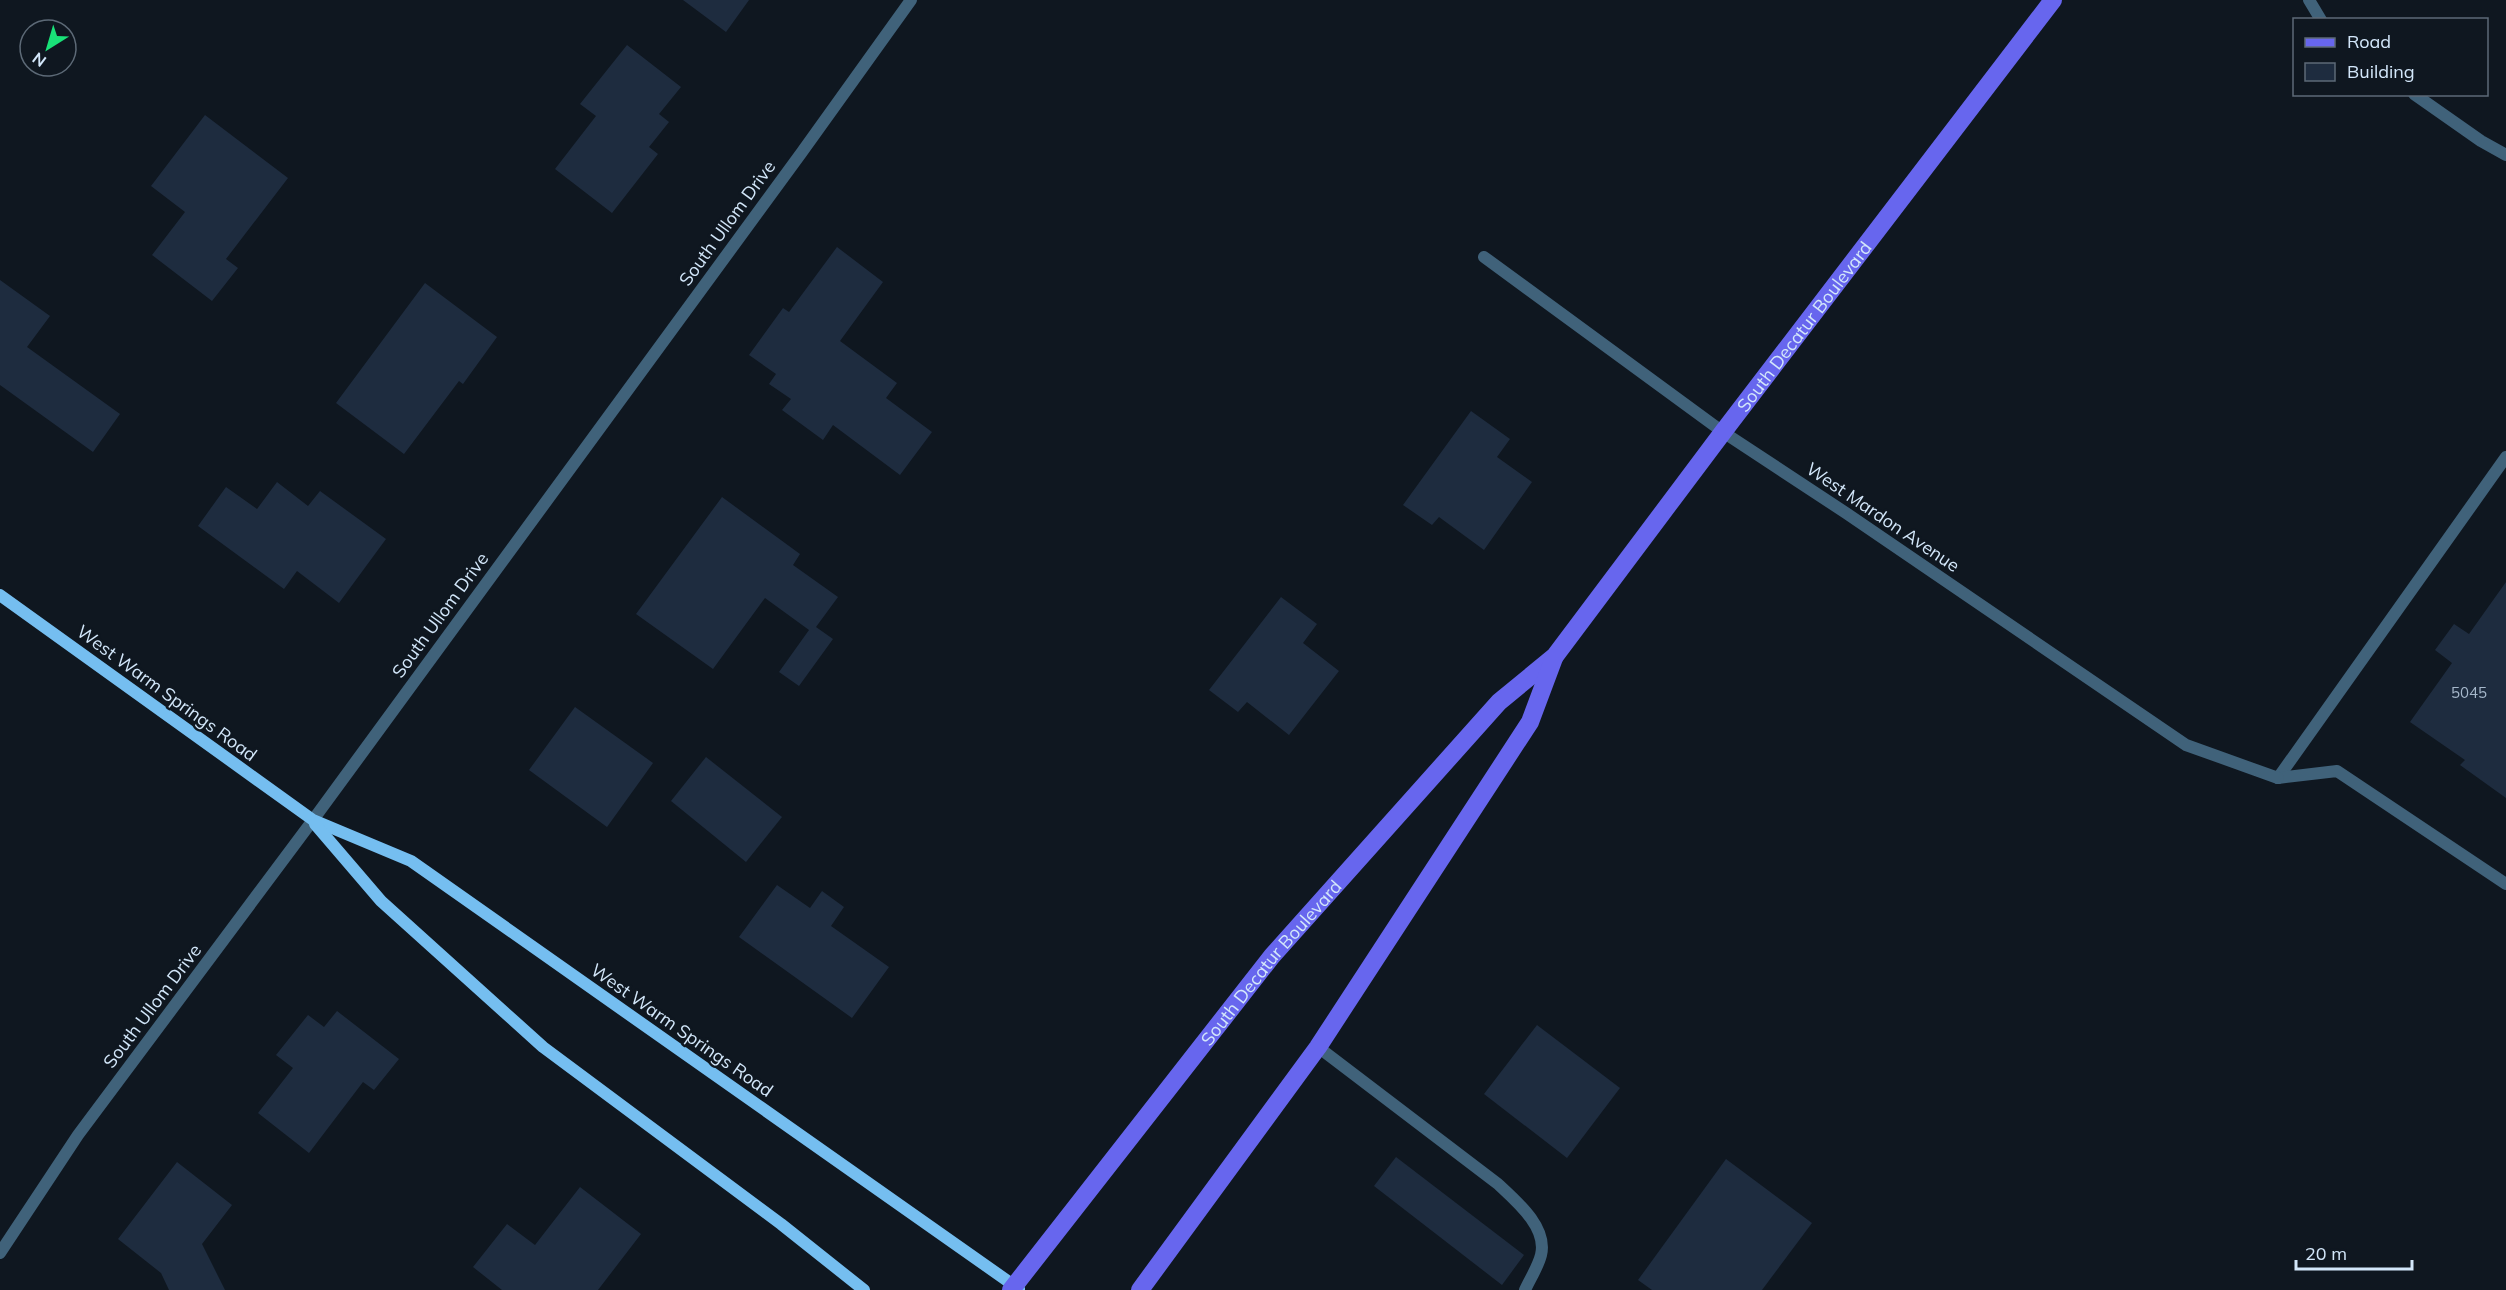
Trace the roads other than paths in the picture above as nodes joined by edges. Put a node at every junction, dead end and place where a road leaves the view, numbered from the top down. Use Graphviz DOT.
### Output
graph roads {
  1 [pos="911,0"];
  2 [pos="2053,0"];
  3 [pos="2309,0"];
  4 [pos="2320,18"];
  5 [pos="2417,96"];
  6 [pos="2506,155"];
  7 [pos="1484,257"];
  8 [pos="1723,432"];
  9 [pos="2506,457"];
  10 [pos="0,596"];
  11 [pos="1555,656"];
  12 [pos="2278,778"];
  13 [pos="313,820"];
  14 [pos="2506,884"];
  15 [pos="1318,1047"];
  16 [pos="0,1253"];
  17 [pos="1015,1289"];
  18 [pos="864,1290"];
  19 [pos="1140,1290"];
  20 [pos="1525,1290"];
  1 -- 13 [label="street, South Ullom Drive"];
  2 -- 8 [label="main road, South Decatur Boulevard"];
  3 -- 4 [label="street"];
  5 -- 6 [label="street"];
  7 -- 8 [label="street, West Mardon Avenue"];
  8 -- 11 [label="main road, South Decatur Boulevard"];
  8 -- 12 [label="street, West Mardon Avenue"];
  9 -- 12 [label="street"];
  10 -- 13 [label="main road, West Warm Springs Road"];
  11 -- 15 [label="main road, South Decatur Boulevard"];
  11 -- 17 [label="main road, South Decatur Boulevard"];
  12 -- 14 [label="street"];
  13 -- 16 [label="street, South Ullom Drive"];
  13 -- 17 [label="main road, West Warm Springs Road"];
  13 -- 18 [label="main road, West Warm Springs Road"];
  15 -- 19 [label="main road, South Decatur Boulevard"];
  15 -- 20 [label="street"];
}
